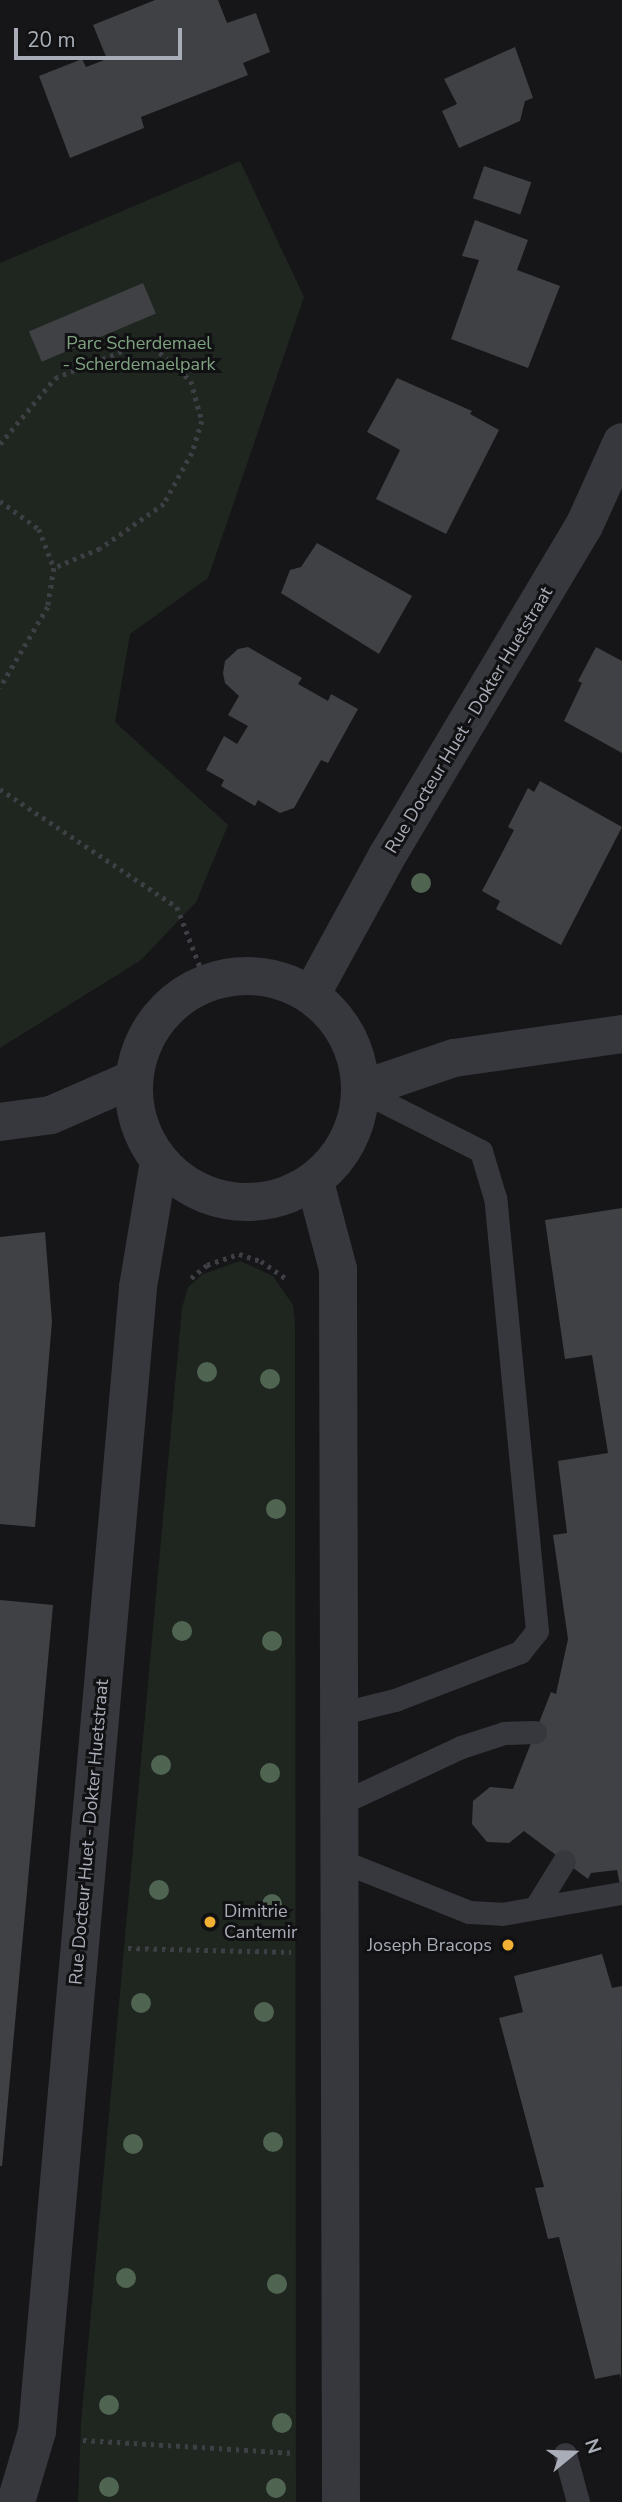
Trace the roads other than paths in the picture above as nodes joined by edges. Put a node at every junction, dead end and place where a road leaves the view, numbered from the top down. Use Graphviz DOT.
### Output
graph roads {
  1 [pos="622,443"];
  2 [pos="311,995"];
  3 [pos="622,1034"];
  4 [pos="133,1079"];
  5 [pos="360,1090"];
  6 [pos="0,1122"];
  7 [pos="159,1161"];
  8 [pos="315,1182"];
  9 [pos="338,1714"];
  10 [pos="535,1732"];
  11 [pos="339,1804"];
  12 [pos="339,1860"];
  13 [pos="564,1861"];
  14 [pos="621,1893"];
  15 [pos="535,1908"];
  16 [pos="565,2454"];
  17 [pos="16,2502"];
  18 [pos="341,2502"];
  19 [pos="578,2502"];
  1 -- 2 [label="street, Rue Docteur Huet - Dokter Huetstraat"];
  2 -- 4 [label="street"];
  2 -- 5 [label="street"];
  3 -- 5 [label="street"];
  4 -- 6 [label="street"];
  4 -- 7 [label="street"];
  5 -- 8 [label="street"];
  5 -- 9 [label="lane"];
  7 -- 8 [label="street"];
  7 -- 17 [label="street, Rue Docteur Huet - Dokter Huetstraat"];
  8 -- 9 [label="street"];
  9 -- 11 [label="street"];
  10 -- 11 [label="lane"];
  11 -- 12 [label="street"];
  12 -- 15 [label="lane"];
  12 -- 18 [label="street"];
  13 -- 15 [label="lane"];
  14 -- 15 [label="lane"];
  16 -- 19 [label="lane"];
}
